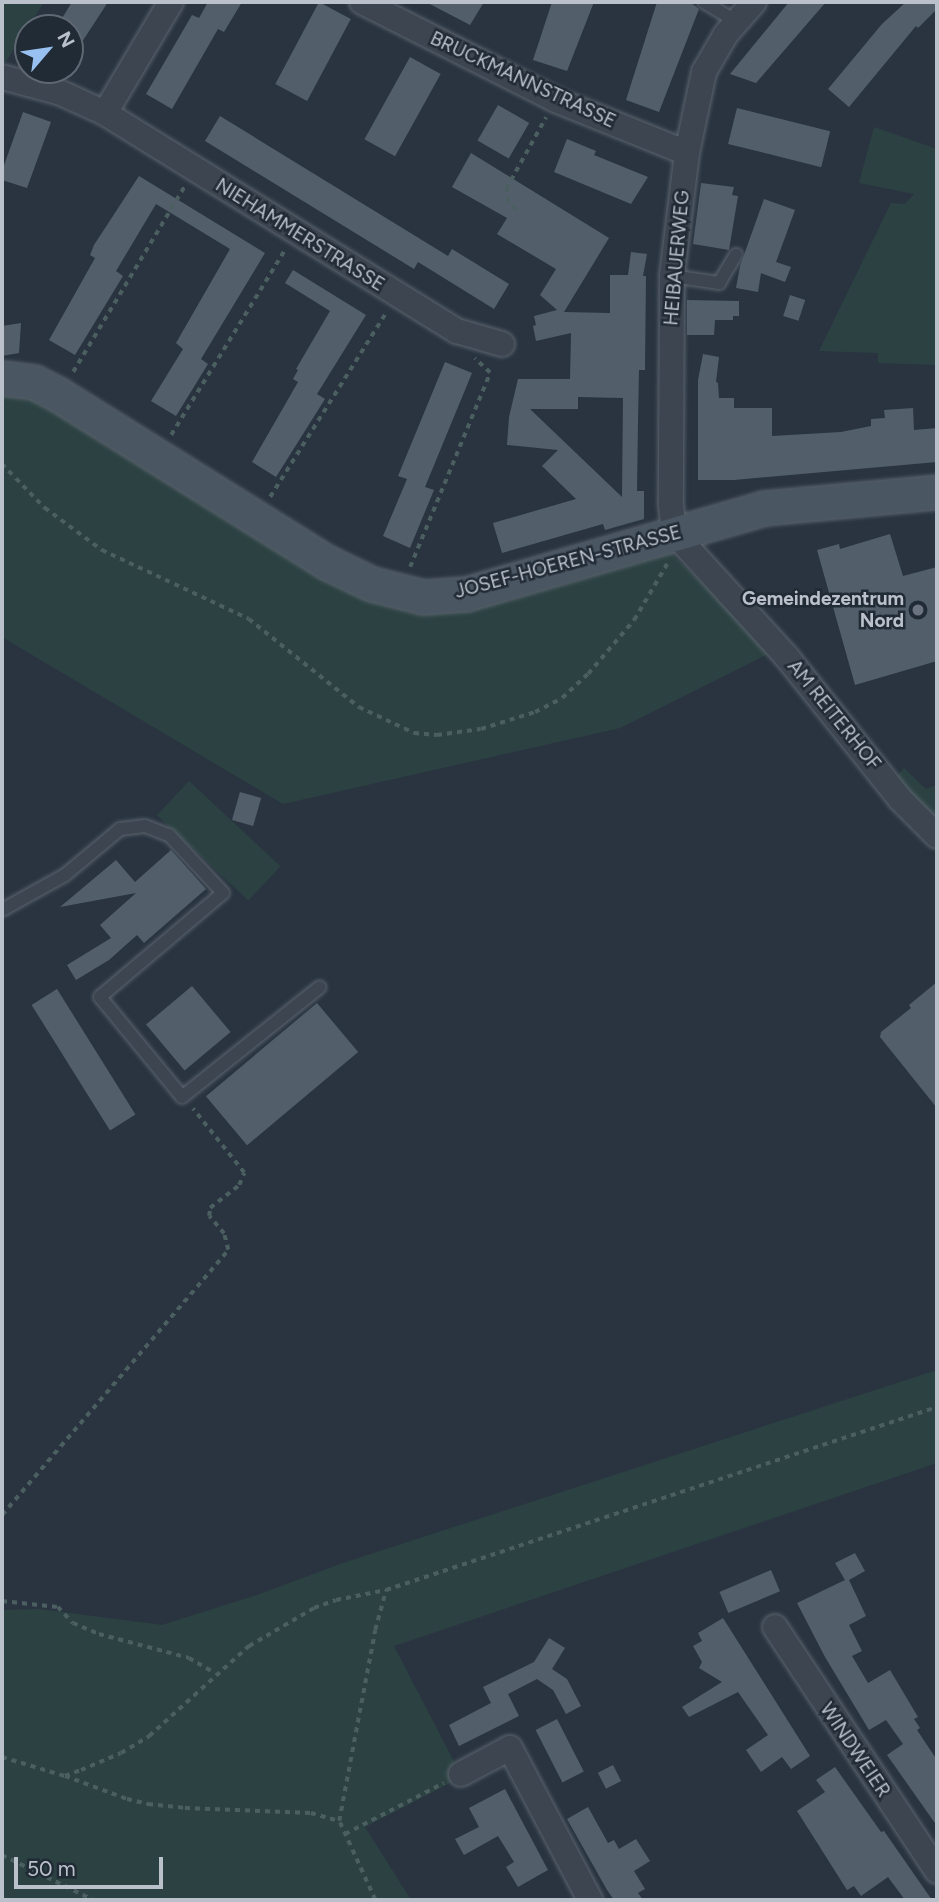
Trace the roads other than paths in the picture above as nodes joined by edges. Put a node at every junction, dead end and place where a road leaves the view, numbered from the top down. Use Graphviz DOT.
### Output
graph roads {
  1 [pos="171,2"];
  2 [pos="362,2"];
  3 [pos="704,2"];
  4 [pos="754,2"];
  5 [pos="737,22"];
  6 [pos="2,77"];
  7 [pos="105,113"];
  8 [pos="687,153"];
  9 [pos="736,255"];
  10 [pos="672,276"];
  11 [pos="502,344"];
  12 [pos="2,378"];
  13 [pos="937,492"];
  14 [pos="674,533"];
  15 [pos="937,836"];
  16 [pos="2,910"];
  17 [pos="320,986"];
  18 [pos="775,1628"];
  19 [pos="461,1774"];
  20 [pos="937,1871"];
  21 [pos="590,1900"];
  1 -- 7 [label="street"];
  2 -- 8 [label="street, BRUCKMANNSTRASSE"];
  3 -- 5 [label="lane"];
  4 -- 5 [label="street, HEIBAUERWEG"];
  5 -- 8 [label="street, HEIBAUERWEG"];
  6 -- 7 [label="street, NIEHAMMERSTRASSE"];
  7 -- 11 [label="street, NIEHAMMERSTRASSE"];
  8 -- 10 [label="street, HEIBAUERWEG"];
  9 -- 10 [label="lane"];
  10 -- 14 [label="street, HEIBAUERWEG"];
  12 -- 14 [label="street, JOSEF-HOEREN-STRASSE"];
  13 -- 14 [label="street, JOSEF-HOEREN-STRASSE"];
  14 -- 15 [label="street, AM REITERHOF"];
  16 -- 17 [label="lane"];
  18 -- 20 [label="street, WINDWEIER"];
  19 -- 21 [label="street"];
}
